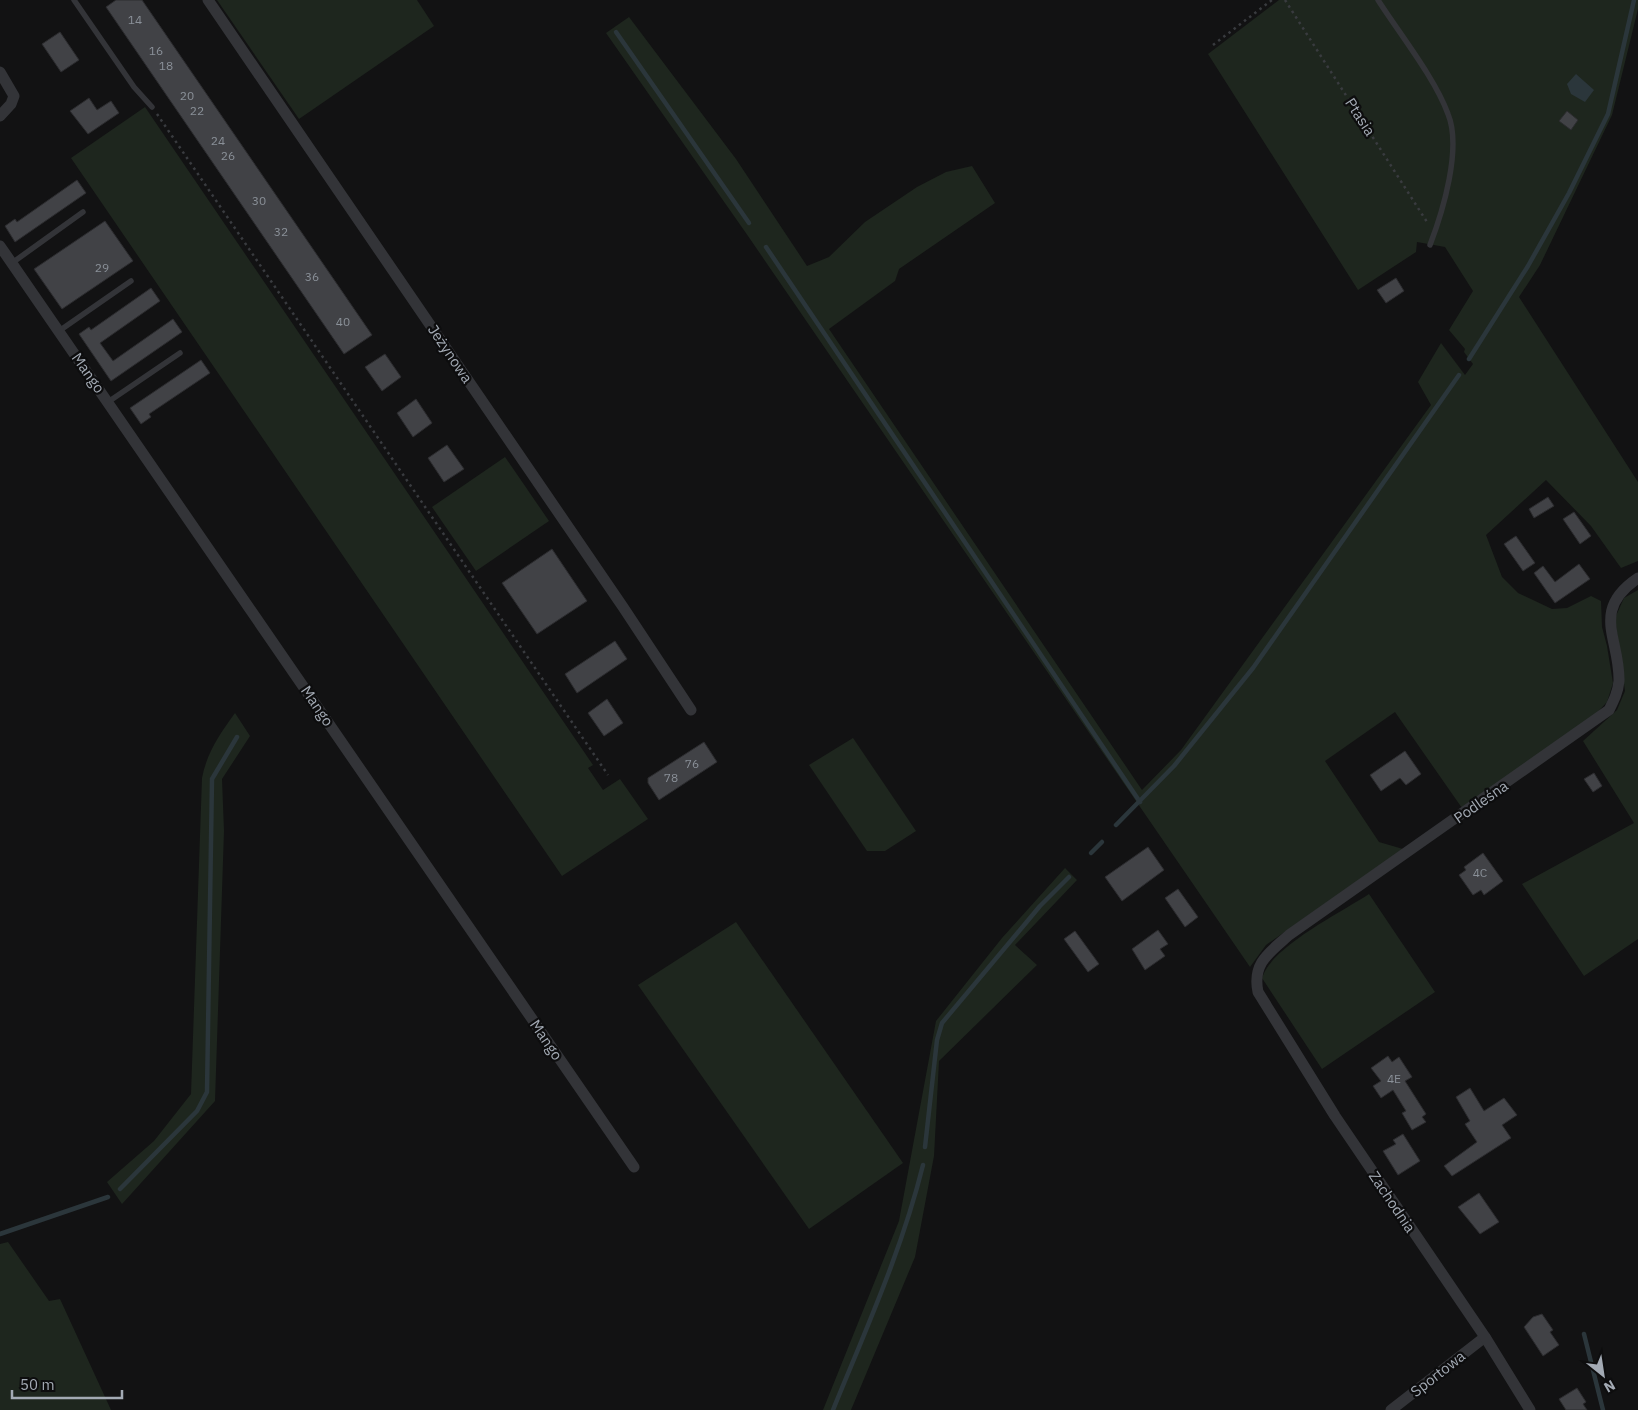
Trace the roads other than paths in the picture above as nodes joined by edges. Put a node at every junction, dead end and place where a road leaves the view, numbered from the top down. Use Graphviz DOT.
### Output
graph roads {
  1 [pos="74,0"];
  2 [pos="208,0"];
  3 [pos="1378,0"];
  4 [pos="0,72"];
  5 [pos="152,107"];
  6 [pos="0,116"];
  7 [pos="83,212"];
  8 [pos="1430,245"];
  9 [pos="0,246"];
  10 [pos="12,263"];
  11 [pos="131,281"];
  12 [pos="59,331"];
  13 [pos="180,353"];
  14 [pos="108,402"];
  15 [pos="1638,578"];
  16 [pos="691,710"];
  17 [pos="1258,992"];
  18 [pos="634,1167"];
  19 [pos="1485,1337"];
  20 [pos="1391,1410"];
  21 [pos="1530,1410"];
  1 -- 5 [label="lane"];
  2 -- 16 [label="street, Jeżynowa"];
  3 -- 8 [label="lane"];
  4 -- 6 [label="street"];
  7 -- 10 [label="lane"];
  9 -- 10 [label="street, Mango"];
  10 -- 12 [label="street, Mango"];
  11 -- 12 [label="lane"];
  12 -- 14 [label="street, Mango"];
  13 -- 14 [label="lane"];
  14 -- 18 [label="street, Mango"];
  15 -- 17 [label="street, Podleśna"];
  17 -- 19 [label="street, Zachodnia"];
  19 -- 20 [label="street, Sportowa"];
  19 -- 21 [label="street, Zachodnia"];
}
